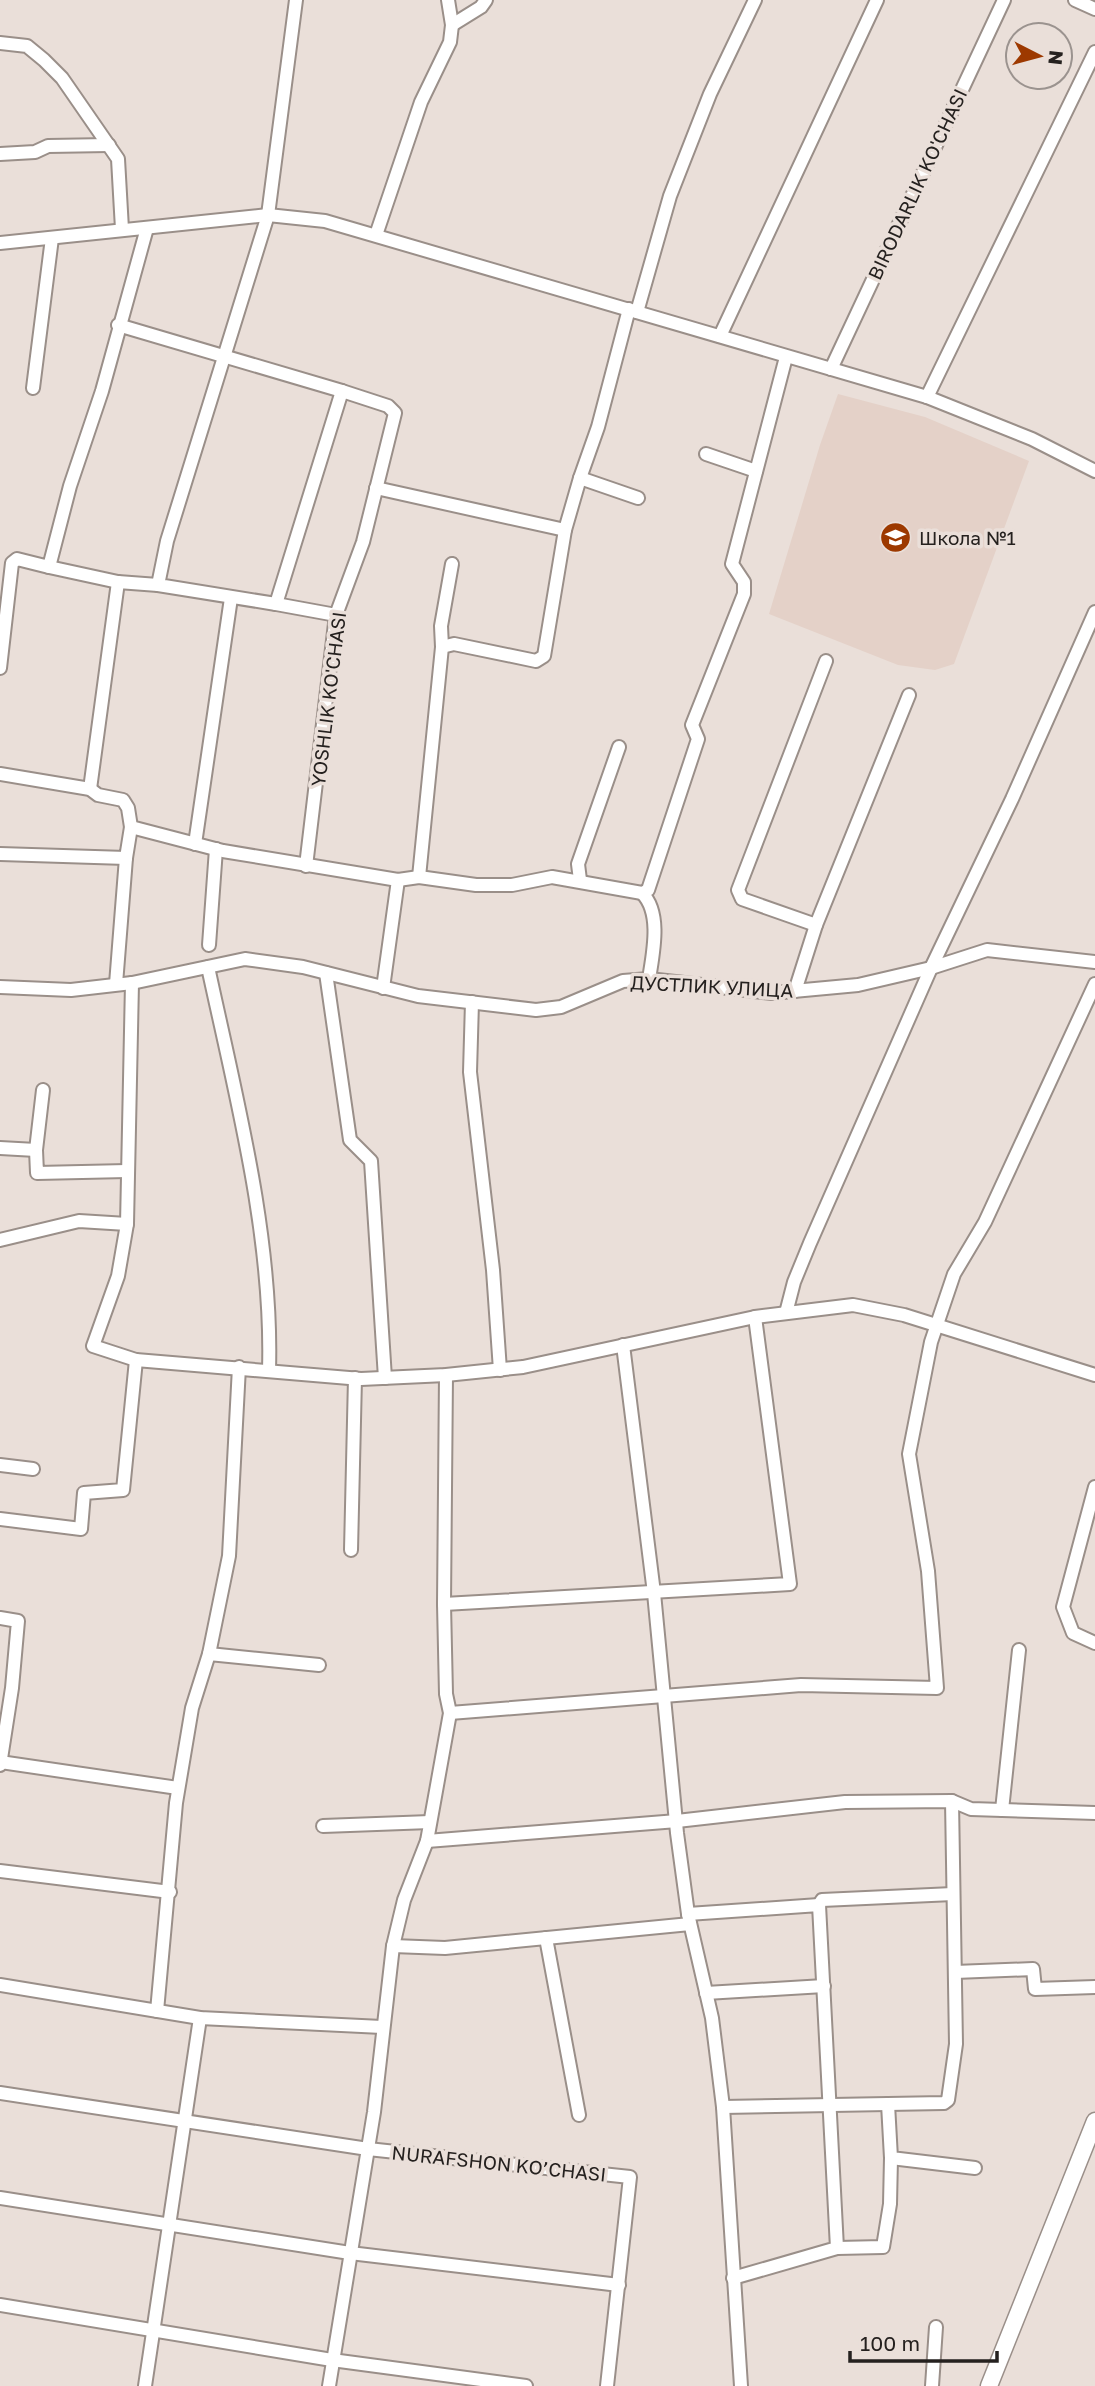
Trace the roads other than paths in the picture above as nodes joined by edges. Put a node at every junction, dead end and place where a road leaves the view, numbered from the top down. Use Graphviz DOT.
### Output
graph roads {
  1 [pos="296,0"];
  2 [pos="448,0"];
  3 [pos="486,0"];
  4 [pos="755,0"];
  5 [pos="877,0"];
  6 [pos="1004,0"];
  7 [pos="1074,0"];
  8 [pos="1095,9"];
  9 [pos="452,25"];
  10 [pos="0,43"];
  11 [pos="1095,52"];
  12 [pos="109,145"];
  13 [pos="0,154"];
  14 [pos="268,215"];
  15 [pos="147,228"];
  16 [pos="122,229"];
  17 [pos="376,235"];
  18 [pos="52,238"];
  19 [pos="0,243"];
  20 [pos="633,310"];
  21 [pos="118,325"];
  22 [pos="720,336"];
  23 [pos="224,354"];
  24 [pos="786,357"];
  25 [pos="831,369"];
  26 [pos="33,388"];
  27 [pos="342,390"];
  28 [pos="927,397"];
  29 [pos="706,454"];
  30 [pos="756,471"];
  31 [pos="1095,471"];
  32 [pos="580,478"];
  33 [pos="376,488"];
  34 [pos="638,498"];
  35 [pos="565,530"];
  36 [pos="6,561"];
  37 [pos="452,564"];
  38 [pos="49,567"];
  39 [pos="118,582"];
  40 [pos="158,585"];
  41 [pos="231,598"];
  42 [pos="276,604"];
  43 [pos="1095,612"];
  44 [pos="336,615"];
  45 [pos="442,647"];
  46 [pos="826,661"];
  47 [pos="0,668"];
  48 [pos="909,695"];
  49 [pos="619,747"];
  50 [pos="0,774"];
  51 [pos="90,789"];
  52 [pos="131,827"];
  53 [pos="195,844"];
  54 [pos="216,849"];
  55 [pos="0,854"];
  56 [pos="126,858"];
  57 [pos="306,866"];
  58 [pos="419,877"];
  59 [pos="398,880"];
  60 [pos="580,880"];
  61 [pos="642,893"];
  62 [pos="816,925"];
  63 [pos="209,945"];
  64 [pos="1095,962"];
  65 [pos="208,967"];
  66 [pos="931,968"];
  67 [pos="326,974"];
  68 [pos="649,979"];
  69 [pos="132,983"];
  70 [pos="116,984"];
  71 [pos="1095,984"];
  72 [pos="0,987"];
  73 [pos="383,988"];
  74 [pos="795,991"];
  75 [pos="472,1002"];
  76 [pos="43,1090"];
  77 [pos="0,1148"];
  78 [pos="36,1150"];
  79 [pos="127,1171"];
  80 [pos="127,1224"];
  81 [pos="0,1240"];
  82 [pos="786,1313"];
  83 [pos="755,1317"];
  84 [pos="936,1326"];
  85 [pos="623,1345"];
  86 [pos="136,1360"];
  87 [pos="239,1367"];
  88 [pos="269,1370"];
  89 [pos="500,1370"];
  90 [pos="446,1375"];
  91 [pos="1095,1375"];
  92 [pos="355,1378"];
  93 [pos="385,1378"];
  94 [pos="0,1465"];
  95 [pos="33,1469"];
  96 [pos="1095,1487"];
  97 [pos="0,1519"];
  98 [pos="351,1550"];
  99 [pos="654,1593"];
  100 [pos="444,1604"];
  101 [pos="0,1618"];
  102 [pos="1095,1643"];
  103 [pos="1019,1650"];
  104 [pos="209,1654"];
  105 [pos="319,1665"];
  106 [pos="663,1696"];
  107 [pos="450,1713"];
  108 [pos="1,1745"];
  109 [pos="0,1764"];
  110 [pos="178,1788"];
  111 [pos="952,1801"];
  112 [pos="1002,1810"];
  113 [pos="1095,1813"];
  114 [pos="677,1821"];
  115 [pos="430,1822"];
  116 [pos="323,1826"];
  117 [pos="427,1841"];
  118 [pos="0,1871"];
  119 [pos="170,1892"];
  120 [pos="953,1894"];
  121 [pos="819,1905"];
  122 [pos="689,1919"];
  123 [pos="546,1938"];
  124 [pos="393,1946"];
  125 [pos="955,1972"];
  126 [pos="0,1985"];
  127 [pos="824,1986"];
  128 [pos="1095,1987"];
  129 [pos="706,1993"];
  130 [pos="157,2011"];
  131 [pos="200,2018"];
  132 [pos="382,2027"];
  133 [pos="0,2093"];
  134 [pos="827,2104"];
  135 [pos="888,2104"];
  136 [pos="723,2107"];
  137 [pos="579,2115"];
  138 [pos="184,2120"];
  139 [pos="1095,2121"];
  140 [pos="368,2148"];
  141 [pos="891,2158"];
  142 [pos="975,2168"];
  143 [pos="0,2198"];
  144 [pos="170,2225"];
  145 [pos="837,2248"];
  146 [pos="350,2253"];
  147 [pos="733,2277"];
  148 [pos="619,2285"];
  149 [pos="0,2305"];
  150 [pos="936,2327"];
  151 [pos="153,2331"];
  152 [pos="332,2360"];
  153 [pos="145,2386"];
  154 [pos="329,2386"];
  155 [pos="526,2386"];
  156 [pos="607,2386"];
  157 [pos="741,2386"];
  158 [pos="932,2386"];
  159 [pos="989,2386"];
  1 -- 14 [label="street"];
  2 -- 9 [label="street"];
  3 -- 9 [label="street"];
  4 -- 20 [label="street"];
  5 -- 22 [label="street"];
  6 -- 25 [label="street, BIRODARLIK KO'CHASI"];
  7 -- 8 [label="street"];
  9 -- 17 [label="street"];
  10 -- 12 [label="street"];
  11 -- 28 [label="street"];
  12 -- 13 [label="street"];
  12 -- 16 [label="street"];
  14 -- 15 [label="street"];
  14 -- 17 [label="street"];
  14 -- 23 [label="street"];
  15 -- 16 [label="street"];
  15 -- 21 [label="street"];
  16 -- 18 [label="street"];
  17 -- 20 [label="street"];
  18 -- 19 [label="street"];
  18 -- 26 [label="street"];
  20 -- 22 [label="street"];
  20 -- 32 [label="street"];
  21 -- 23 [label="street"];
  21 -- 38 [label="street"];
  22 -- 24 [label="street"];
  23 -- 27 [label="street"];
  23 -- 40 [label="street"];
  24 -- 25 [label="street"];
  24 -- 30 [label="street"];
  25 -- 28 [label="street"];
  27 -- 33 [label="street, YOSHLIK KO'CHASI"];
  27 -- 42 [label="street"];
  28 -- 31 [label="street"];
  29 -- 30 [label="street"];
  30 -- 61 [label="street"];
  32 -- 34 [label="street"];
  32 -- 35 [label="street"];
  33 -- 35 [label="street"];
  33 -- 44 [label="street, YOSHLIK KO'CHASI"];
  35 -- 45 [label="street"];
  36 -- 38 [label="street"];
  36 -- 47 [label="street"];
  37 -- 45 [label="street"];
  38 -- 39 [label="street"];
  39 -- 40 [label="street"];
  39 -- 51 [label="street"];
  40 -- 41 [label="street"];
  41 -- 42 [label="street"];
  41 -- 53 [label="street"];
  42 -- 44 [label="street"];
  43 -- 66 [label="street"];
  44 -- 57 [label="street, YOSHLIK KO'CHASI"];
  45 -- 58 [label="street"];
  46 -- 62 [label="street"];
  48 -- 62 [label="street"];
  49 -- 60 [label="street"];
  50 -- 51 [label="street"];
  51 -- 52 [label="street"];
  52 -- 53 [label="street"];
  52 -- 56 [label="street"];
  53 -- 54 [label="street"];
  54 -- 57 [label="street"];
  54 -- 63 [label="street"];
  55 -- 56 [label="street"];
  56 -- 70 [label="street"];
  57 -- 59 [label="street"];
  58 -- 59 [label="street"];
  58 -- 60 [label="street"];
  59 -- 73 [label="street"];
  60 -- 61 [label="street"];
  61 -- 68 [label="street"];
  62 -- 74 [label="street"];
  64 -- 66 [label="street, ДУСТЛИК УЛИЦА"];
  65 -- 67 [label="street, ДУСТЛИК УЛИЦА"];
  65 -- 69 [label="street, ДУСТЛИК УЛИЦА"];
  65 -- 88 [label="street"];
  66 -- 74 [label="street, ДУСТЛИК УЛИЦА"];
  66 -- 82 [label="street"];
  67 -- 73 [label="street, ДУСТЛИК УЛИЦА"];
  67 -- 93 [label="street"];
  68 -- 74 [label="street, ДУСТЛИК УЛИЦА"];
  68 -- 75 [label="street, ДУСТЛИК УЛИЦА"];
  69 -- 70 [label="street, ДУСТЛИК УЛИЦА"];
  69 -- 79 [label="street"];
  70 -- 72 [label="street, ДУСТЛИК УЛИЦА"];
  71 -- 84 [label="street"];
  73 -- 75 [label="street, ДУСТЛИК УЛИЦА"];
  75 -- 89 [label="street"];
  76 -- 78 [label="street"];
  77 -- 78 [label="street"];
  78 -- 79 [label="street"];
  79 -- 80 [label="street"];
  80 -- 81 [label="street"];
  80 -- 86 [label="street"];
  82 -- 83 [label="street"];
  82 -- 84 [label="street"];
  83 -- 85 [label="street"];
  83 -- 99 [label="street"];
  84 -- 91 [label="street"];
  84 -- 106 [label="street"];
  85 -- 89 [label="street"];
  85 -- 99 [label="street"];
  86 -- 87 [label="street"];
  86 -- 97 [label="street"];
  87 -- 88 [label="street"];
  87 -- 104 [label="street"];
  88 -- 92 [label="street"];
  89 -- 90 [label="street"];
  90 -- 93 [label="street"];
  90 -- 100 [label="street"];
  92 -- 93 [label="street"];
  92 -- 98 [label="street"];
  94 -- 95 [label="street"];
  96 -- 102 [label="street"];
  99 -- 100 [label="street"];
  99 -- 106 [label="street"];
  100 -- 107 [label="street"];
  101 -- 108 [label="street"];
  103 -- 112 [label="street"];
  104 -- 105 [label="street"];
  104 -- 110 [label="street"];
  106 -- 107 [label="street"];
  106 -- 114 [label="street"];
  107 -- 115 [label="street"];
  108 -- 109 [label="street"];
  109 -- 110 [label="street"];
  110 -- 119 [label="street"];
  111 -- 112 [label="street"];
  111 -- 114 [label="street"];
  111 -- 120 [label="street"];
  112 -- 113 [label="street"];
  114 -- 117 [label="street"];
  114 -- 122 [label="street"];
  115 -- 116 [label="street"];
  115 -- 117 [label="street"];
  117 -- 124 [label="street"];
  118 -- 119 [label="street"];
  119 -- 130 [label="street"];
  120 -- 121 [label="street"];
  120 -- 125 [label="street"];
  121 -- 122 [label="street"];
  121 -- 127 [label="street"];
  122 -- 123 [label="street"];
  122 -- 129 [label="street"];
  123 -- 124 [label="street"];
  123 -- 137 [label="street"];
  124 -- 132 [label="street"];
  125 -- 128 [label="street"];
  125 -- 135 [label="street"];
  126 -- 130 [label="street"];
  127 -- 129 [label="street"];
  127 -- 134 [label="street"];
  129 -- 136 [label="street"];
  130 -- 131 [label="street"];
  131 -- 132 [label="street"];
  131 -- 138 [label="street"];
  132 -- 140 [label="street"];
  133 -- 138 [label="street"];
  134 -- 135 [label="street"];
  134 -- 136 [label="street"];
  134 -- 145 [label="street"];
  135 -- 141 [label="street"];
  136 -- 147 [label="street"];
  138 -- 140 [label="street"];
  138 -- 144 [label="street"];
  139 -- 159 [label="main road"];
  140 -- 146 [label="street"];
  140 -- 148 [label="street, NURAFSHON KO’CHASI"];
  141 -- 142 [label="street"];
  141 -- 145 [label="street"];
  143 -- 144 [label="street"];
  144 -- 146 [label="street"];
  144 -- 151 [label="street"];
  145 -- 147 [label="street"];
  146 -- 148 [label="street"];
  146 -- 152 [label="street"];
  147 -- 157 [label="street"];
  148 -- 156 [label="street, NURAFSHON KO’CHASI"];
  149 -- 151 [label="street"];
  150 -- 158 [label="street"];
  151 -- 152 [label="street"];
  151 -- 153 [label="street"];
  152 -- 154 [label="street"];
  152 -- 155 [label="street"];
}
